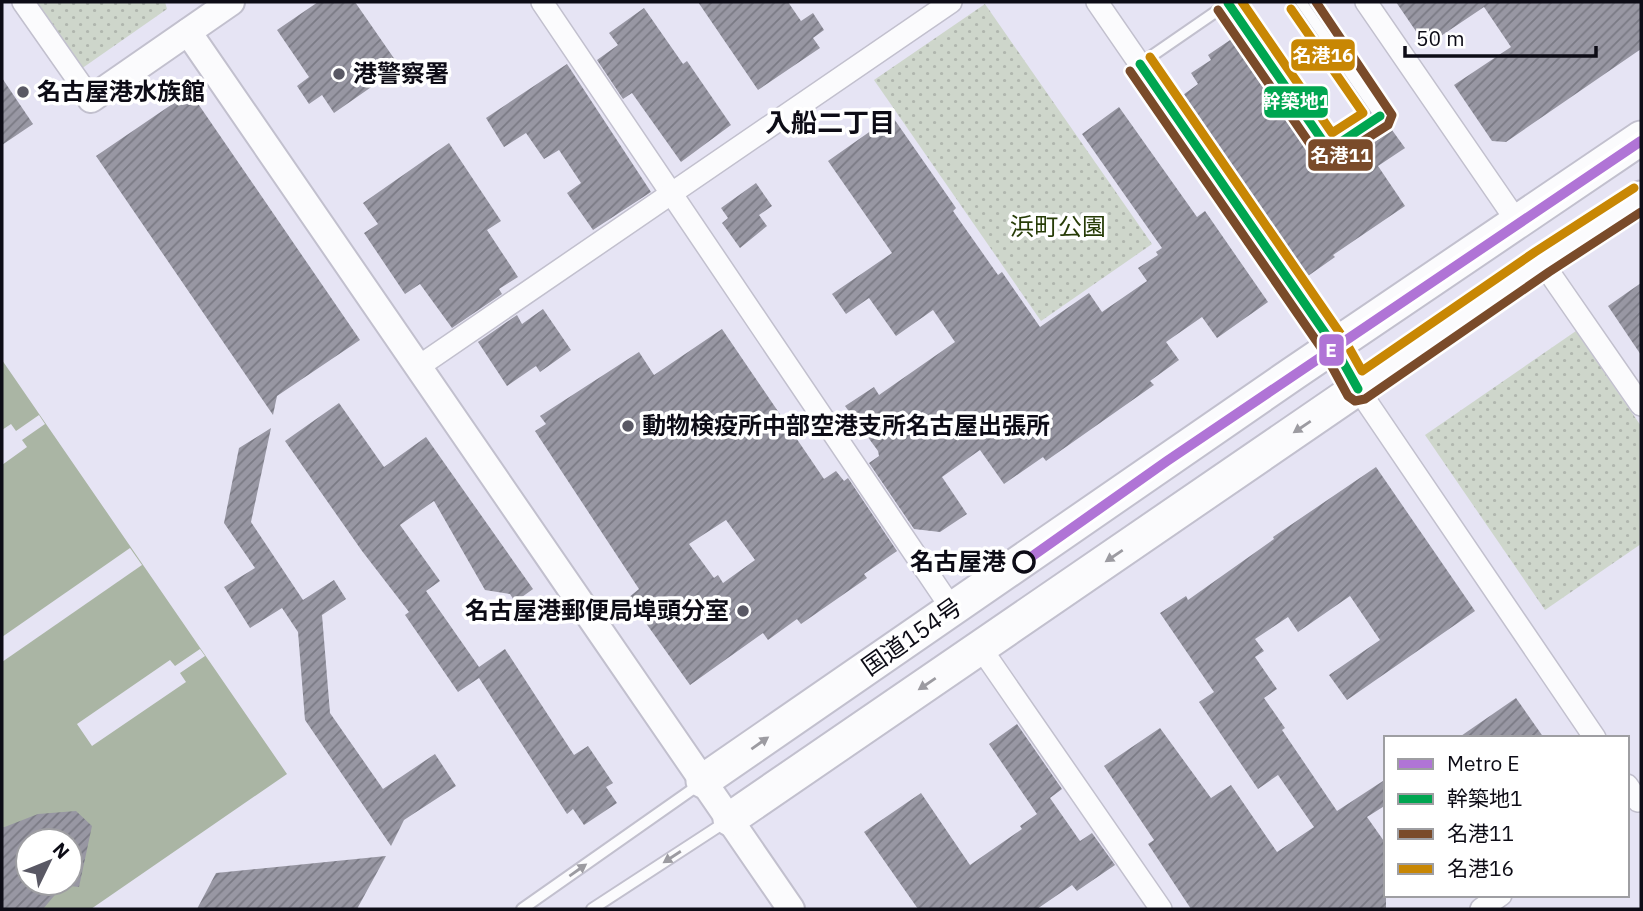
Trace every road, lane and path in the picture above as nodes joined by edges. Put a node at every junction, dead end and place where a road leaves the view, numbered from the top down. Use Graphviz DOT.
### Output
graph roads {
  1 [pos="23,2"];
  2 [pos="231,2"];
  3 [pos="542,2"];
  4 [pos="951,2"];
  5 [pos="1097,2"];
  6 [pos="1301,2"];
  7 [pos="1368,2"];
  8 [pos="1229,3"];
  9 [pos="188,32"];
  10 [pos="1140,64"];
  11 [pos="91,99"];
  12 [pos="1641,138"];
  13 [pos="671,193"];
  14 [pos="1641,198"];
  15 [pos="1518,223"];
  16 [pos="1542,262"];
  17 [pos="1334,346"];
  18 [pos="418,367"];
  19 [pos="1358,388"];
  20 [pos="1641,405"];
  21 [pos="952,608"];
  22 [pos="980,647"];
  23 [pos="1594,736"];
  24 [pos="704,781"];
  25 [pos="730,819"];
  26 [pos="1499,897"];
  27 [pos="522,909"];
  28 [pos="592,909"];
  29 [pos="792,909"];
  30 [pos="1161,909"];
  31 [pos="1481,909"];
  1 -- 11 [label="street"];
  2 -- 9 [label="street"];
  3 -- 13 [label="street"];
  4 -- 13 [label="street"];
  5 -- 10 [label="street"];
  6 -- 8 [label="lane"];
  7 -- 15 [label="street"];
  8 -- 10 [label="lane"];
  9 -- 11 [label="street"];
  9 -- 18 [label="street"];
  10 -- 17 [label="street"];
  12 -- 15 [label="highway, 国道154号"];
  13 -- 18 [label="street"];
  13 -- 21 [label="street"];
  14 -- 16 [label="highway, 国道154号"];
  15 -- 17 [label="highway, 国道154号"];
  16 -- 19 [label="highway, 国道154号"];
  16 -- 20 [label="street"];
  17 -- 19 [label="street"];
  17 -- 21 [label="highway, 国道154号"];
  18 -- 24 [label="street"];
  19 -- 22 [label="highway, 国道154号, one-way"];
  19 -- 23 [label="street"];
  24 -- 21 [label="highway, 国道154号, one-way"];
  22 -- 25 [label="highway, 国道154号, one-way"];
  22 -- 30 [label="street"];
  24 -- 25 [label="street"];
  27 -- 24 [label="lane, one-way"];
  25 -- 28 [label="lane, one-way"];
  25 -- 29 [label="street"];
  26 -- 31 [label="street"];
}
